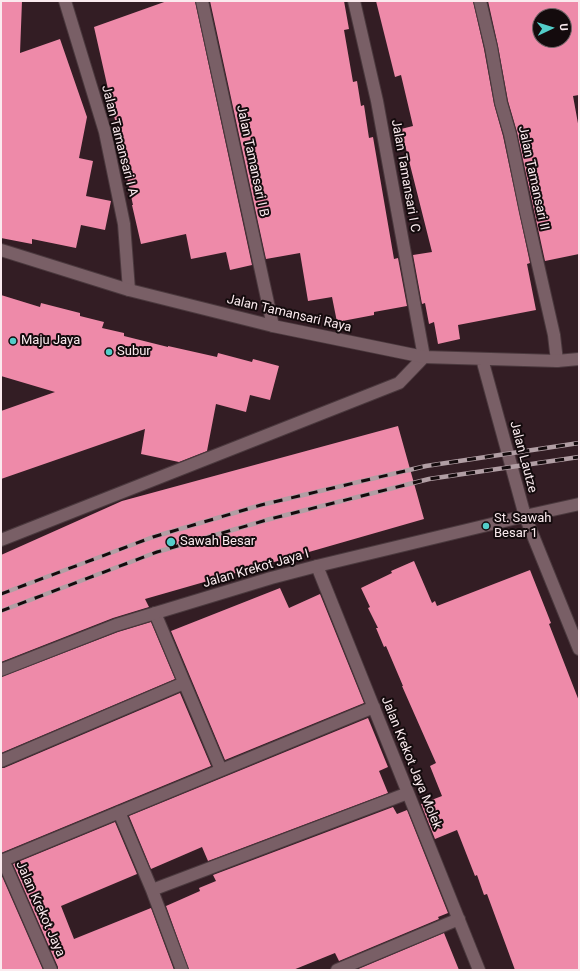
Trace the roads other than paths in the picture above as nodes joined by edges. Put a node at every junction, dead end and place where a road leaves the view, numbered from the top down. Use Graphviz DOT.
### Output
graph roads {
  1 [pos="66,1"];
  2 [pos="202,1"];
  3 [pos="354,1"];
  4 [pos="480,1"];
  5 [pos="1,250"];
  6 [pos="129,290"];
  7 [pos="273,326"];
  8 [pos="424,357"];
  9 [pos="482,359"];
  10 [pos="579,359"];
  11 [pos="557,361"];
  12 [pos="579,504"];
  13 [pos="524,516"];
  14 [pos="1,540"];
  15 [pos="317,566"];
  16 [pos="155,613"];
  17 [pos="579,649"];
  18 [pos="1,670"];
  19 [pos="184,683"];
  20 [pos="374,707"];
  21 [pos="1,761"];
  22 [pos="221,770"];
  23 [pos="408,793"];
  24 [pos="119,812"];
  25 [pos="2,861"];
  26 [pos="152,890"];
  27 [pos="459,919"];
  28 [pos="51,970"];
  29 [pos="182,970"];
  30 [pos="337,970"];
  31 [pos="479,970"];
  1 -- 6 [label="street, Jalan Tamansari I A"];
  2 -- 7 [label="street, Jalan Tamansari I B"];
  3 -- 8 [label="street, Jalan Tamansari I C"];
  4 -- 11 [label="street, Jalan Tamansari II"];
  5 -- 6 [label="street, Jalan Tamansari Raya"];
  6 -- 7 [label="street, Jalan Tamansari Raya"];
  7 -- 8 [label="street, Jalan Tamansari Raya"];
  8 -- 9 [label="street, Jalan Tamansari Raya"];
  8 -- 14 [label="street"];
  9 -- 11 [label="street, Jalan Tamansari Raya"];
  9 -- 13 [label="street, Jalan Lautze"];
  10 -- 11 [label="street, Jalan Tamansari Raya"];
  12 -- 13 [label="street, Jalan Krekot Jaya I"];
  13 -- 15 [label="street, Jalan Krekot Jaya I"];
  13 -- 17 [label="street, Jalan Lautze"];
  15 -- 16 [label="street, Jalan Krekot Jaya I"];
  15 -- 20 [label="street, Jalan Krekot Jaya Molek"];
  16 -- 18 [label="street, Jalan Krekot Jaya I"];
  16 -- 19 [label="street"];
  19 -- 21 [label="street"];
  19 -- 22 [label="street"];
  20 -- 22 [label="street"];
  20 -- 23 [label="street, Jalan Krekot Jaya Molek"];
  22 -- 24 [label="street"];
  23 -- 26 [label="street"];
  23 -- 27 [label="street, Jalan Krekot Jaya Molek"];
  24 -- 25 [label="street"];
  24 -- 26 [label="street"];
  25 -- 28 [label="street, Jalan Krekot Jaya"];
  26 -- 29 [label="street"];
  27 -- 30 [label="street"];
  27 -- 31 [label="street, Jalan Krekot Jaya Molek"];
}
